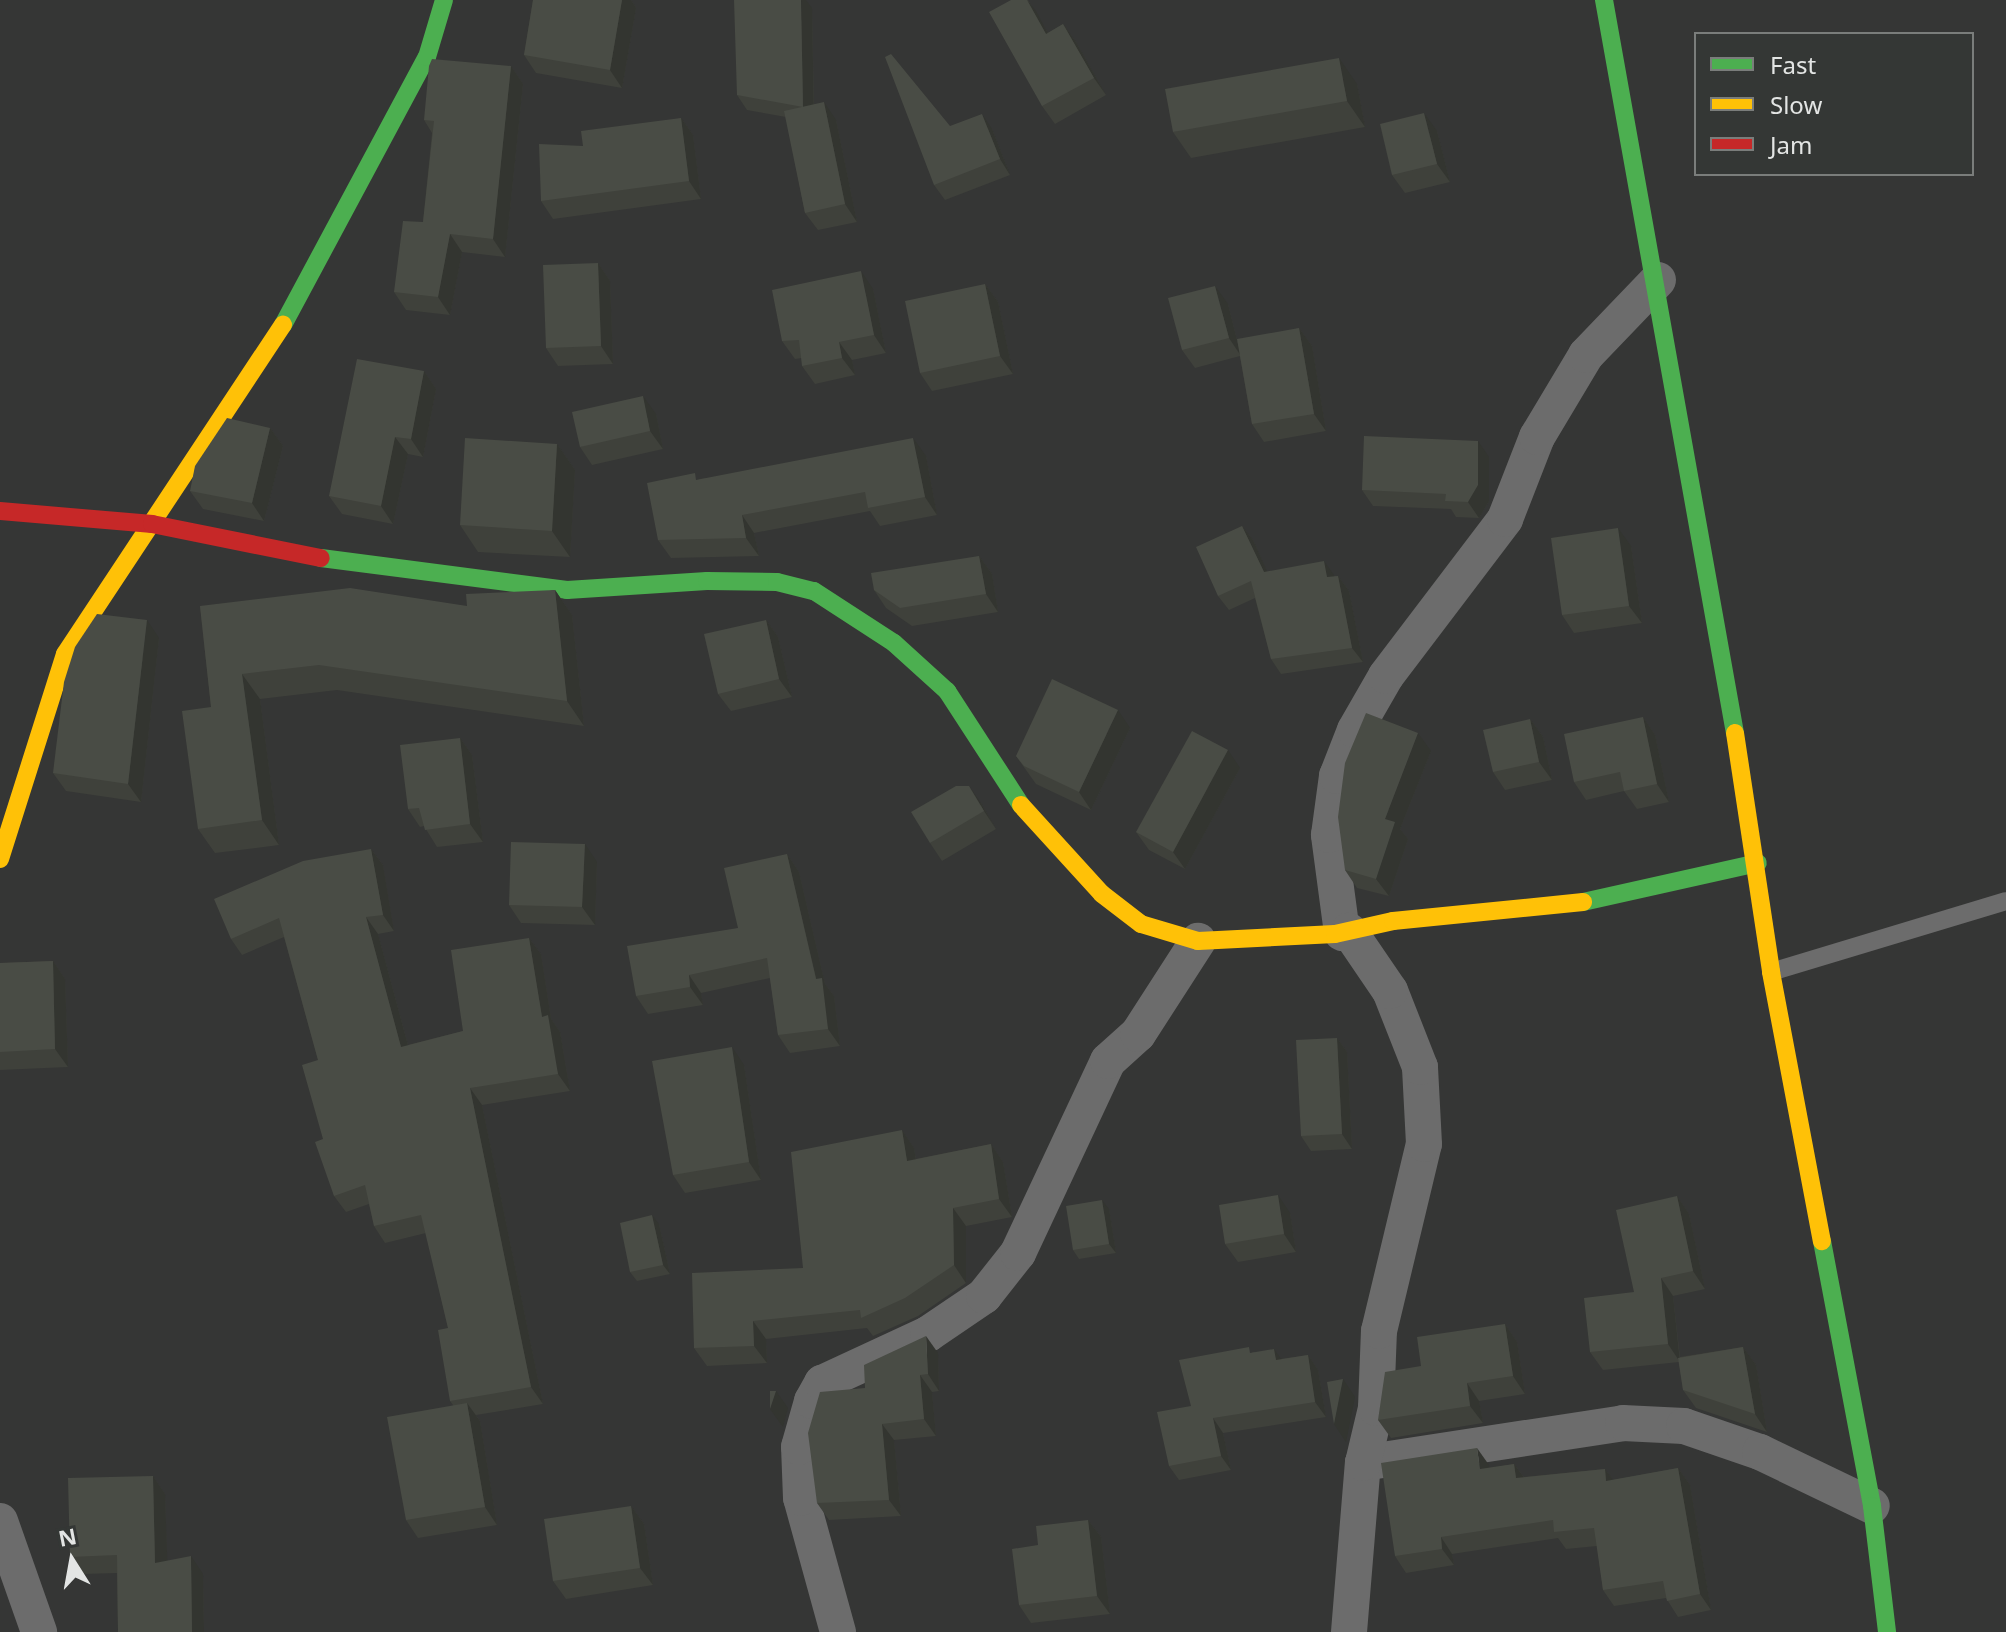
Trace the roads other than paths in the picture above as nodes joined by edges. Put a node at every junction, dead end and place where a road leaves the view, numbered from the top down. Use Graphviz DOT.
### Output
graph roads {
  1 [pos="444,0"];
  2 [pos="1604,0"];
  3 [pos="1658,280"];
  4 [pos="0,511"];
  5 [pos="152,524"];
  6 [pos="0,859"];
  7 [pos="1758,863"];
  8 [pos="2006,901"];
  9 [pos="1346,932"];
  10 [pos="1198,941"];
  11 [pos="1771,972"];
  12 [pos="1363,1463"];
  13 [pos="1872,1506"];
  14 [pos="0,1521"];
  15 [pos="39,1632"];
  16 [pos="838,1632"];
  17 [pos="1349,1632"];
  18 [pos="1887,1632"];
  1 -- 5 [label="street"];
  2 -- 3 [label="street"];
  3 -- 7 [label="street"];
  3 -- 9 [label="street"];
  4 -- 5 [label="street"];
  5 -- 6 [label="street"];
  5 -- 10 [label="street"];
  7 -- 9 [label="street"];
  7 -- 11 [label="street"];
  8 -- 11 [label="lane"];
  9 -- 10 [label="street"];
  9 -- 12 [label="street"];
  10 -- 16 [label="street"];
  11 -- 13 [label="street"];
  12 -- 13 [label="street"];
  12 -- 17 [label="street"];
  13 -- 18 [label="street"];
  14 -- 15 [label="street"];
}
